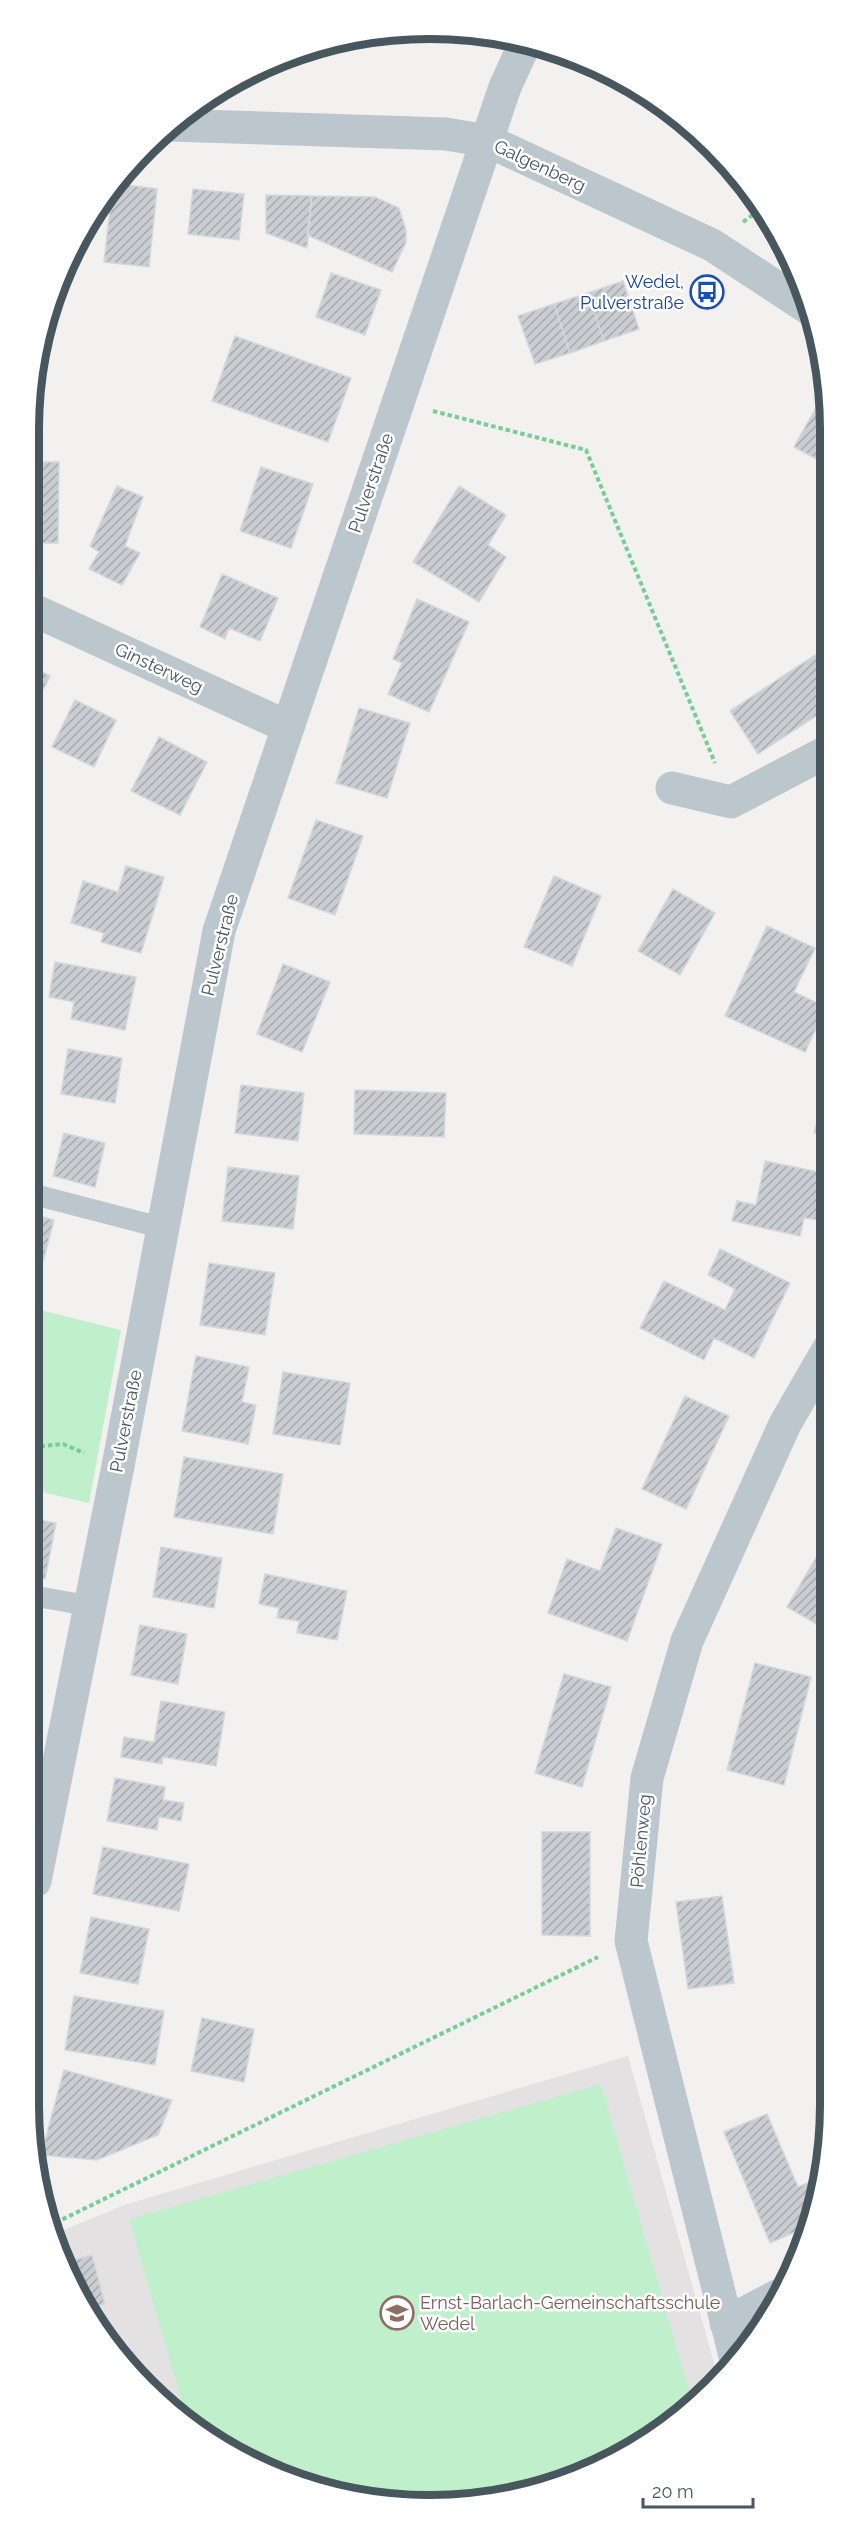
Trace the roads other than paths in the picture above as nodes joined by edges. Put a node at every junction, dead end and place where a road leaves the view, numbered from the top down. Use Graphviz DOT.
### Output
graph roads {
  1 [pos="522,50"];
  2 [pos="186,125"];
  3 [pos="488,141"];
  4 [pos="798,301"];
  5 [pos="39,613"];
  6 [pos="288,727"];
  7 [pos="820,755"];
  8 [pos="672,788"];
  9 [pos="39,1196"];
  10 [pos="163,1228"];
  11 [pos="820,1364"];
  12 [pos="39,1597"];
  13 [pos="90,1606"];
  14 [pos="40,1829"];
  15 [pos="767,2301"];
  16 [pos="726,2323"];
  17 [pos="733,2349"];
  1 -- 3 [label="street, Pulverstraße"];
  2 -- 3 [label="street, Galgenberg"];
  3 -- 4 [label="street, Galgenberg"];
  3 -- 6 [label="street, Pulverstraße"];
  5 -- 6 [label="street, Ginsterweg"];
  6 -- 10 [label="street, Pulverstraße"];
  7 -- 8 [label="street"];
  9 -- 10 [label="lane"];
  10 -- 13 [label="street, Pulverstraße"];
  11 -- 16 [label="street, Pöhlenweg"];
  12 -- 13 [label="lane"];
  13 -- 14 [label="street, Pulverstraße"];
  15 -- 16 [label="street"];
  16 -- 17 [label="street, Pöhlenweg"];
}
